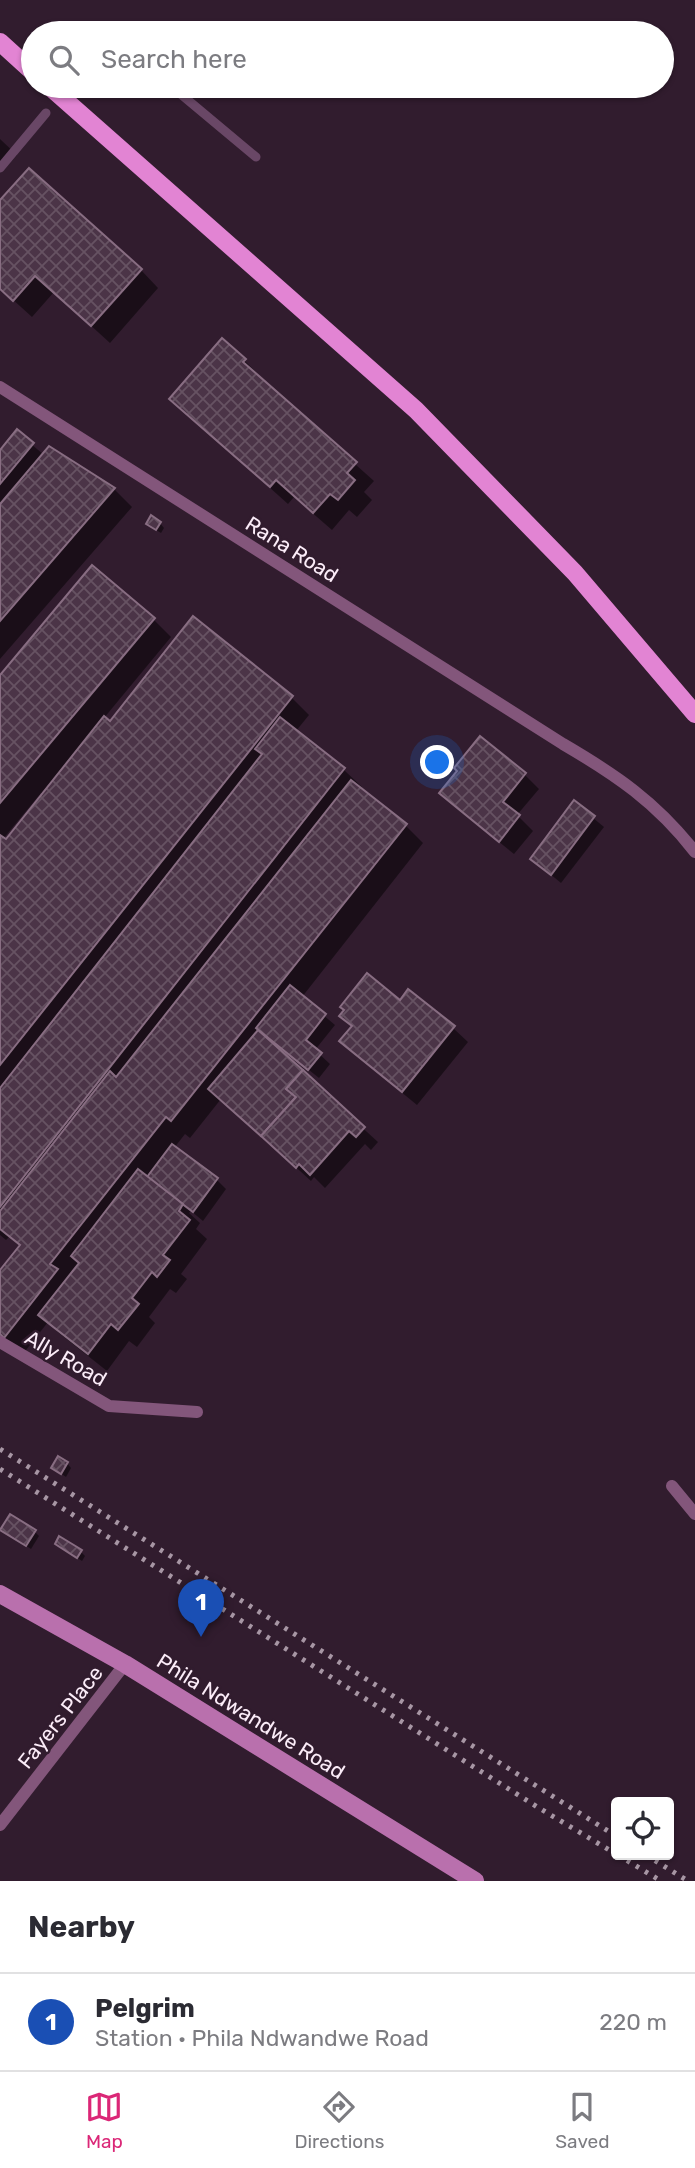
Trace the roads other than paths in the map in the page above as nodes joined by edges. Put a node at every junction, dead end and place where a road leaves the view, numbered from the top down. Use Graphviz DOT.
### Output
graph roads {
  1 [pos="0,42"];
  2 [pos="21,61"];
  3 [pos="63,98"];
  4 [pos="0,387"];
  5 [pos="695,714"];
  6 [pos="695,852"];
  7 [pos="0,1342"];
  8 [pos="197,1412"];
  9 [pos="672,1486"];
  10 [pos="695,1514"];
  11 [pos="0,1594"];
  12 [pos="125,1664"];
  13 [pos="0,1825"];
  14 [pos="475,1881"];
  1 -- 2 [label="main road"];
  3 -- 5 [label="main road"];
  4 -- 6 [label="lane, Rana Road"];
  7 -- 8 [label="lane, Ally Road"];
  9 -- 10 [label="lane"];
  11 -- 12 [label="street, Phila Ndwandwe Road"];
  12 -- 13 [label="lane, Fayers Place"];
  12 -- 14 [label="street, Phila Ndwandwe Road"];
}
